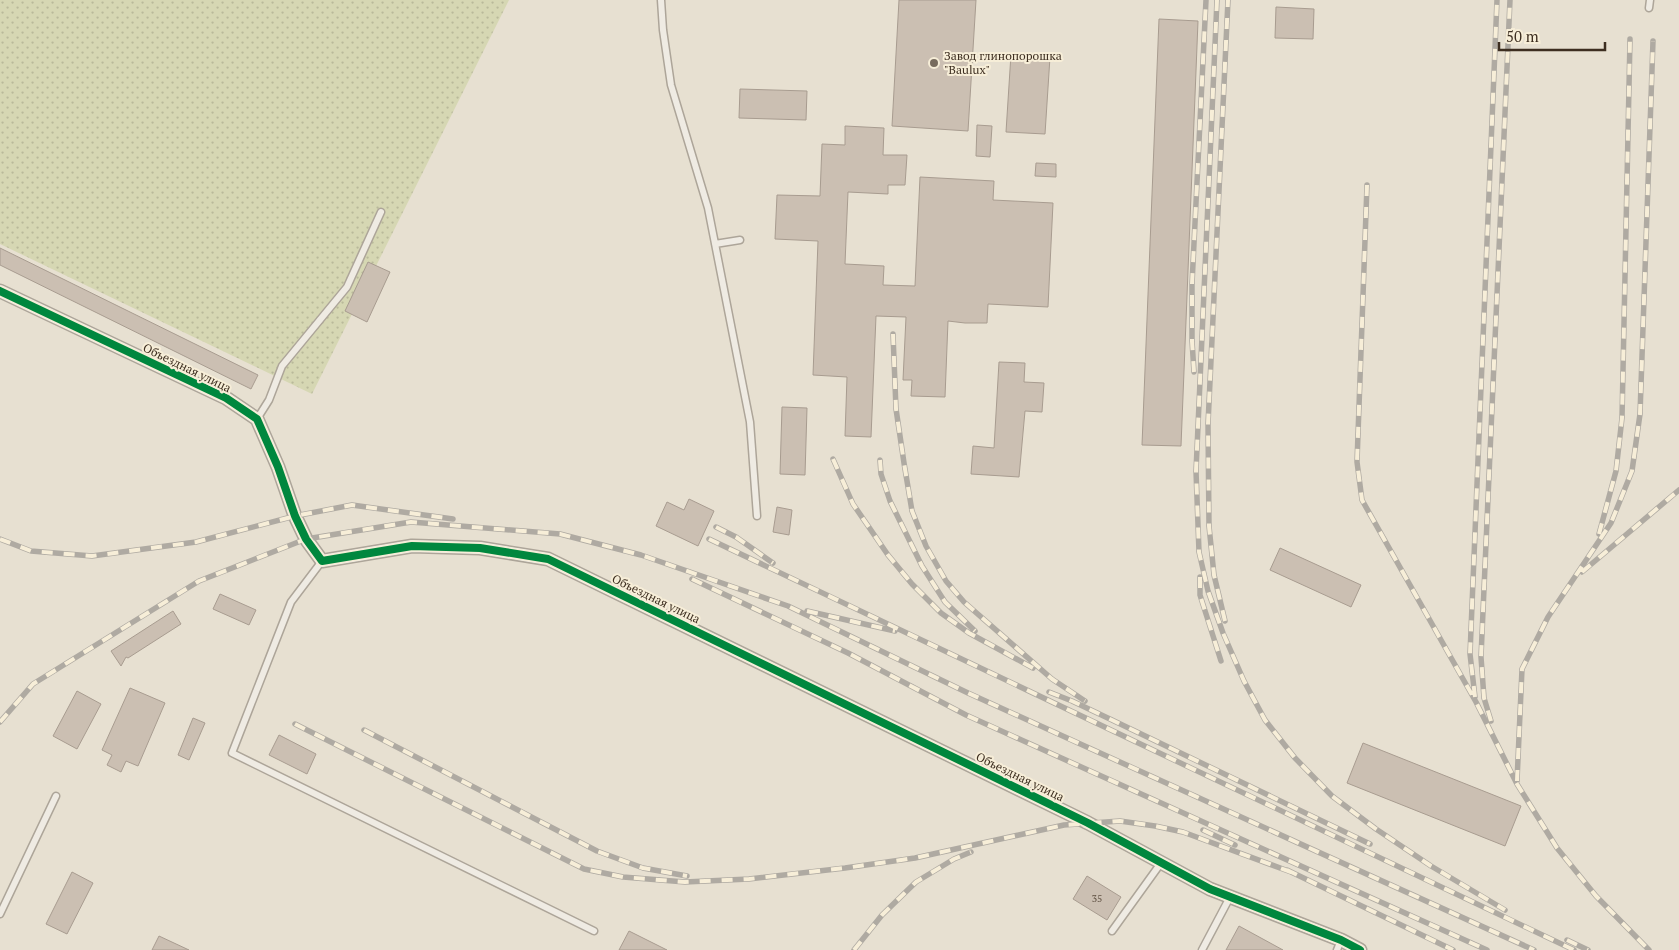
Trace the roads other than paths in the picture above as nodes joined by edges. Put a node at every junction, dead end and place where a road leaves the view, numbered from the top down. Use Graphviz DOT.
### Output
graph roads {
  1 [pos="660,0"];
  2 [pos="1650,0"];
  3 [pos="1649,8"];
  4 [pos="381,212"];
  5 [pos="740,240"];
  6 [pos="715,244"];
  7 [pos="0,291"];
  8 [pos="257,419"];
  9 [pos="757,516"];
  10 [pos="322,561"];
  11 [pos="56,796"];
  12 [pos="1161,863"];
  13 [pos="1230,897"];
  14 [pos="0,914"];
  15 [pos="594,931"];
  16 [pos="1112,931"];
  17 [pos="1339,945"];
  18 [pos="1202,950"];
  19 [pos="1360,950"];
  1 -- 6 [label="lane"];
  2 -- 3 [label="lane"];
  4 -- 8 [label="lane"];
  5 -- 6 [label="lane"];
  6 -- 9 [label="lane"];
  7 -- 8 [label="street, Объездная улица"];
  8 -- 10 [label="street"];
  10 -- 12 [label="street, Объездная улица"];
  10 -- 15 [label="lane"];
  11 -- 14 [label="lane"];
  12 -- 13 [label="street, Объездная улица"];
  12 -- 16 [label="lane"];
  13 -- 17 [label="street, Объездная улица"];
  13 -- 18 [label="lane"];
  17 -- 19 [label="street, Объездная улица"];
}
